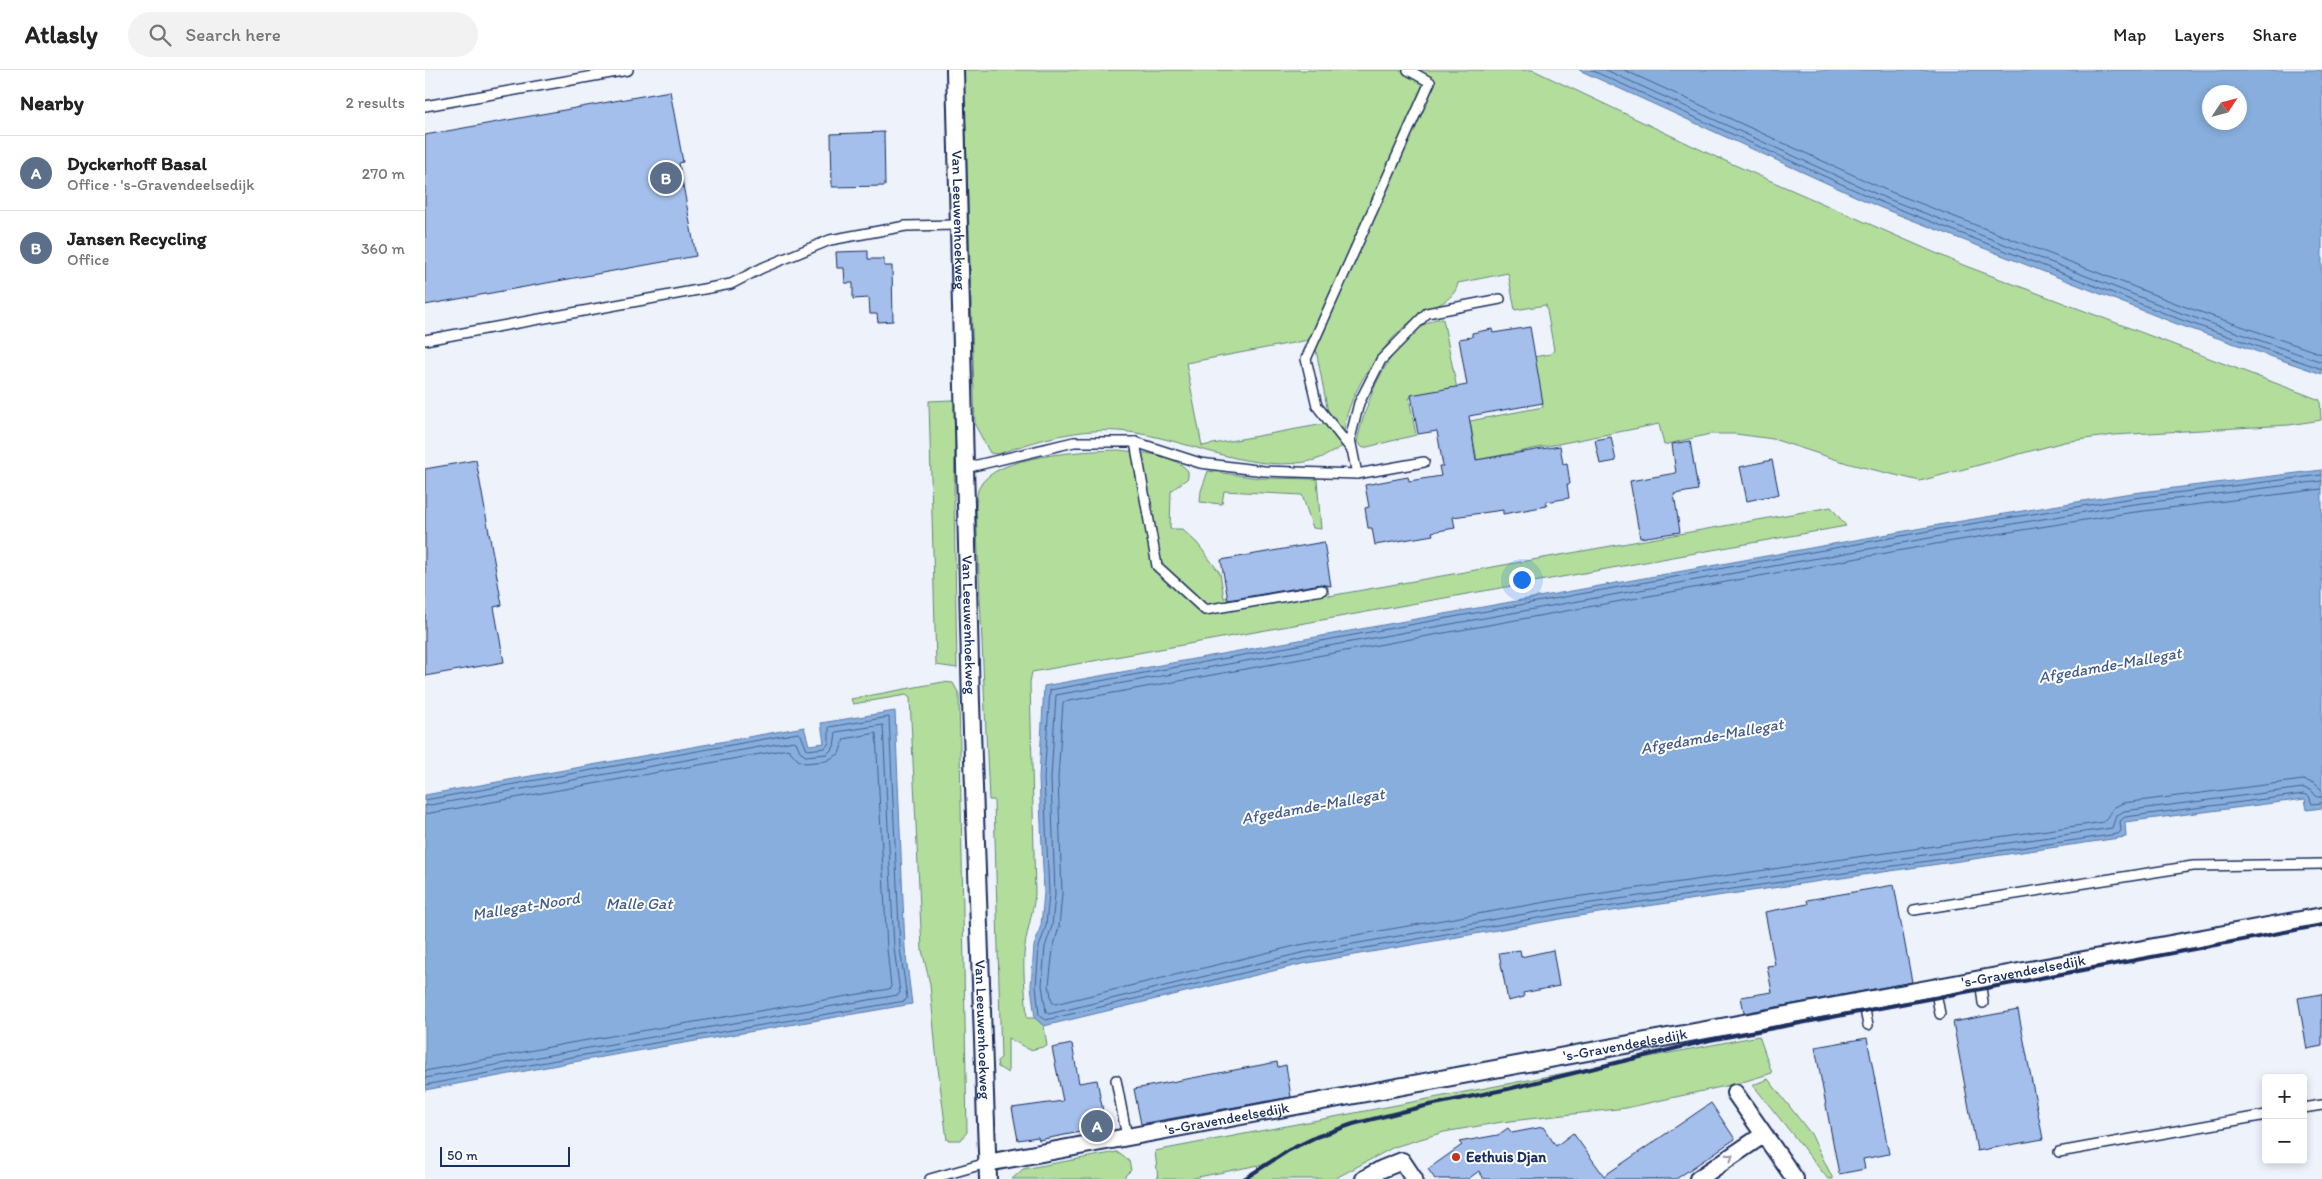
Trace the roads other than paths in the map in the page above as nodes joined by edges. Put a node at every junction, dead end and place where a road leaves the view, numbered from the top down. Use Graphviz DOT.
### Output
graph roads {
  1 [pos="628,70"];
  2 [pos="955,70"];
  3 [pos="1408,70"];
  4 [pos="425,106"];
  5 [pos="957,225"];
  6 [pos="1500,299"];
  7 [pos="425,340"];
  8 [pos="1135,442"];
  9 [pos="1352,451"];
  10 [pos="1424,462"];
  11 [pos="965,468"];
  12 [pos="1357,474"];
  13 [pos="1322,590"];
  14 [pos="2321,866"];
  15 [pos="1914,910"];
  16 [pos="2322,916"];
  17 [pos="1979,978"];
  18 [pos="1935,987"];
  19 [pos="1863,1000"];
  20 [pos="1983,1003"];
  21 [pos="1940,1014"];
  22 [pos="1868,1025"];
  23 [pos="1116,1080"];
  24 [pos="1735,1093"];
  25 [pos="2322,1105"];
  26 [pos="2307,1107"];
  27 [pos="2262,1116"];
  28 [pos="1763,1134"];
  29 [pos="1127,1137"];
  30 [pos="2059,1152"];
  31 [pos="987,1171"];
  32 [pos="930,1179"];
  33 [pos="1364,1179"];
  34 [pos="1414,1179"];
  35 [pos="1698,1179"];
  36 [pos="1795,1179"];
  1 -- 4 [label="lane"];
  2 -- 5 [label="street, Van Leeuwenhoekweg"];
  3 -- 9 [label="lane"];
  5 -- 7 [label="lane"];
  5 -- 11 [label="street, Van Leeuwenhoekweg"];
  6 -- 9 [label="lane"];
  8 -- 11 [label="lane"];
  8 -- 12 [label="lane"];
  8 -- 13 [label="lane"];
  9 -- 12 [label="lane"];
  10 -- 12 [label="lane"];
  11 -- 31 [label="street, Van Leeuwenhoekweg"];
  14 -- 15 [label="lane"];
  16 -- 17 [label="street, 's-Gravendeelsedijk"];
  17 -- 18 [label="street, 's-Gravendeelsedijk"];
  17 -- 20 [label="lane"];
  18 -- 19 [label="street, 's-Gravendeelsedijk"];
  18 -- 21 [label="lane"];
  19 -- 22 [label="lane"];
  19 -- 29 [label="street, 's-Gravendeelsedijk"];
  23 -- 29 [label="lane"];
  24 -- 28 [label="street"];
  25 -- 26 [label="lane"];
  27 -- 30 [label="lane"];
  35 -- 28 [label="street, one-way"];
  28 -- 36 [label="street"];
  29 -- 31 [label="street, 's-Gravendeelsedijk"];
  31 -- 32 [label="lane, 's-Gravendeelsedijk"];
  33 -- 34 [label="street"];
}
